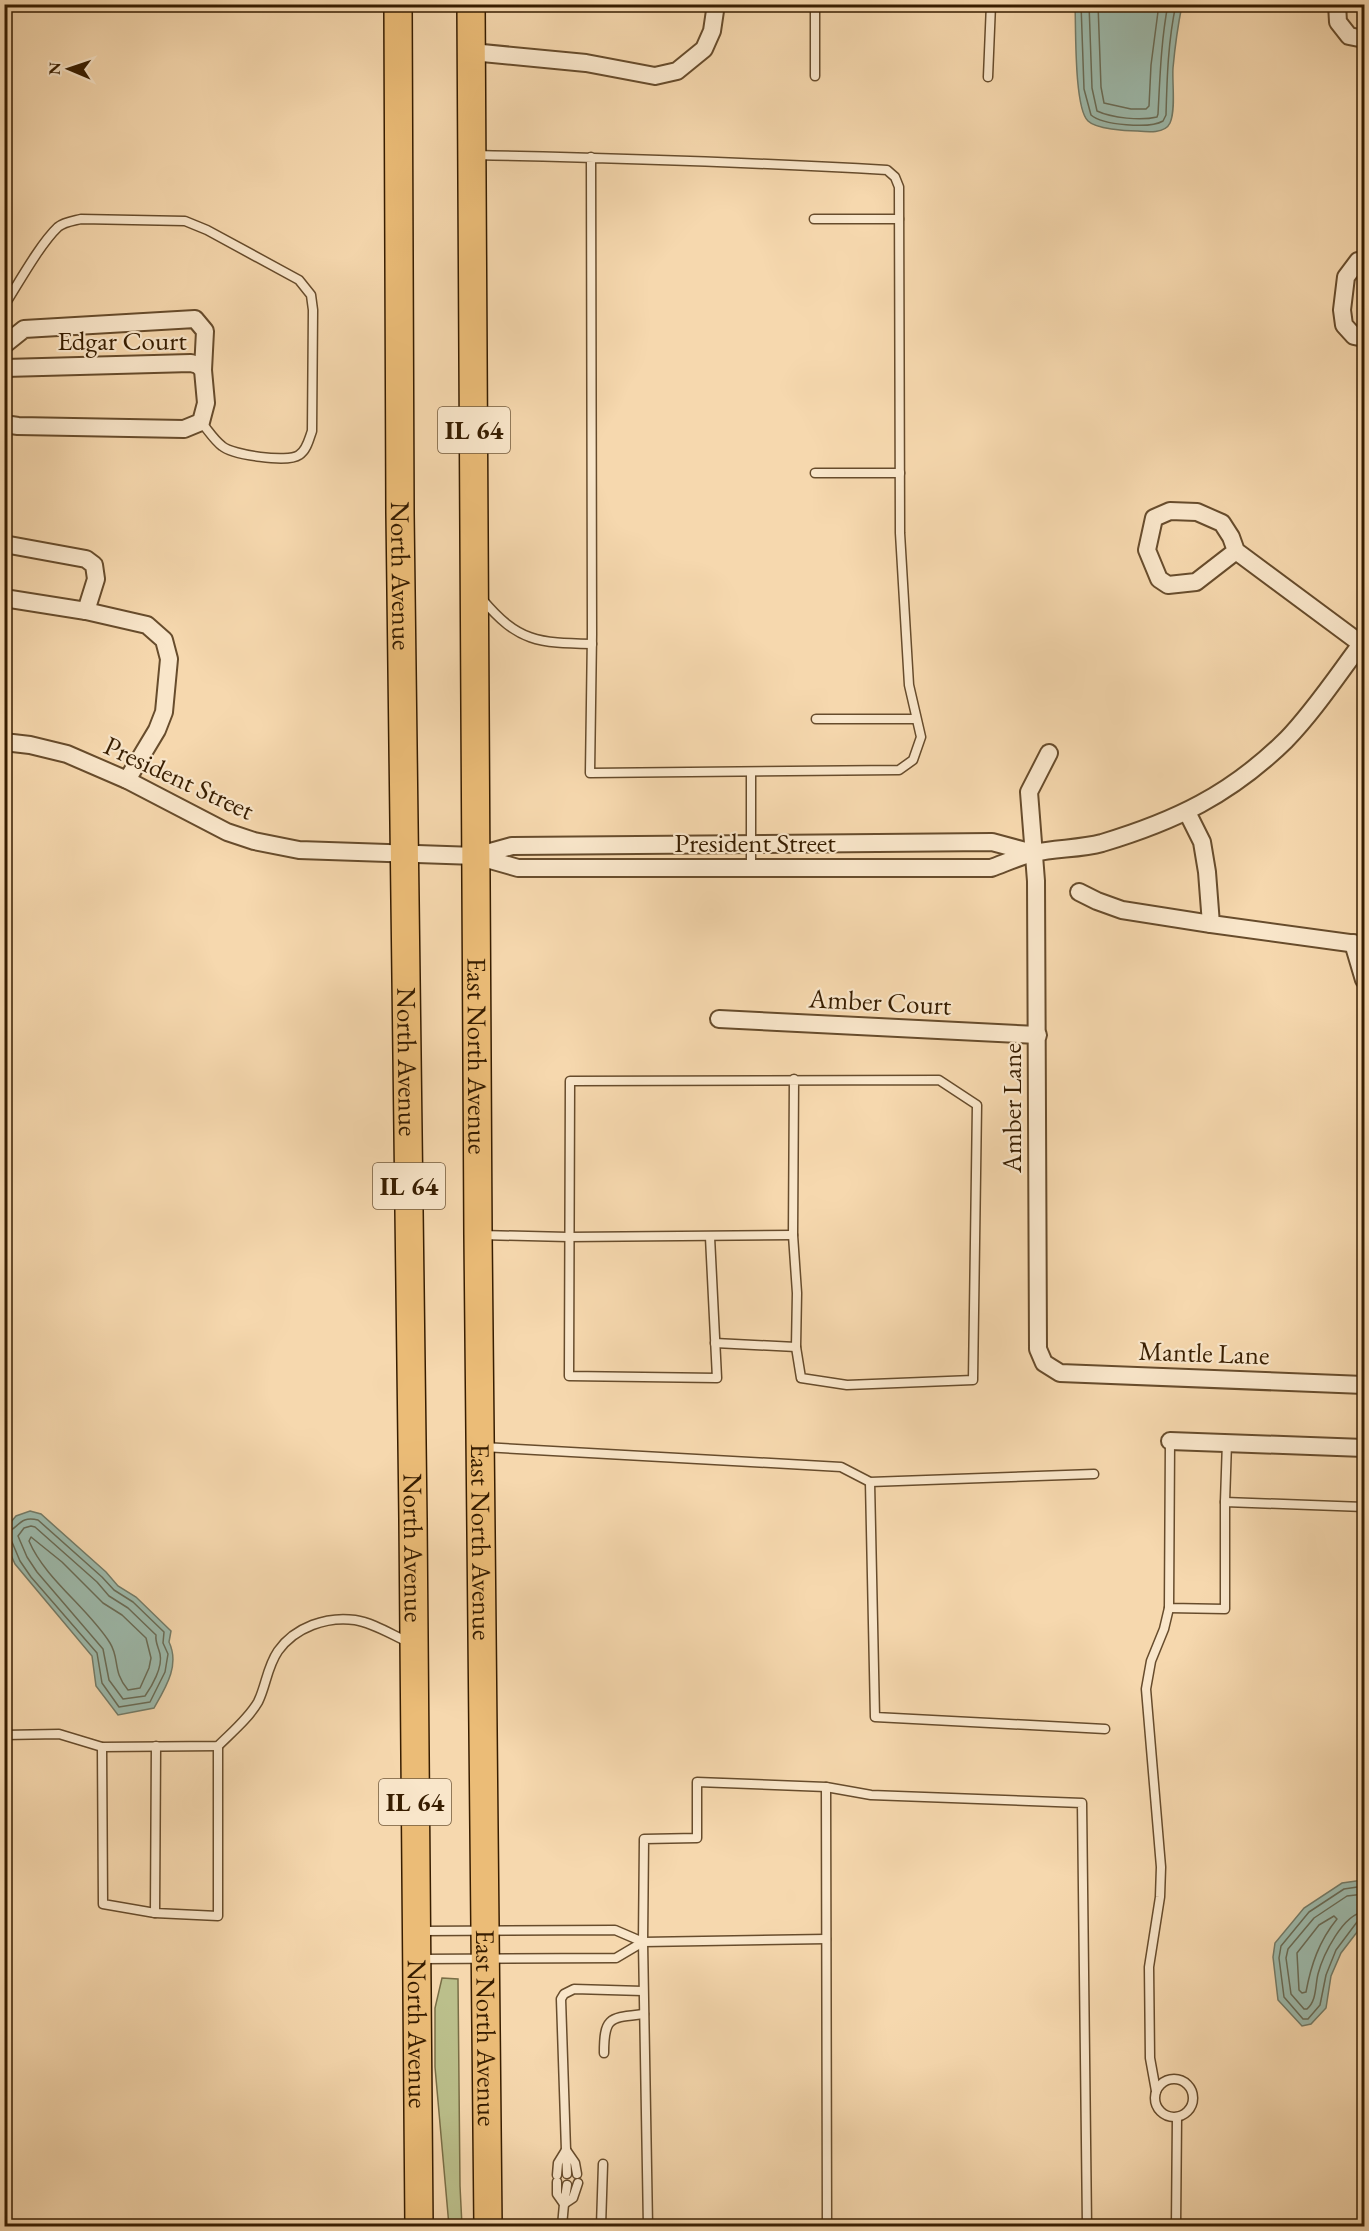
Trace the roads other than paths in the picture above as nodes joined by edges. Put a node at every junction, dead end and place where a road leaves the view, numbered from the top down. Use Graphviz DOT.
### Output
graph roads {
  1 [pos="398,4"];
  2 [pos="471,4"];
  3 [pos="716,4"];
  4 [pos="815,4"];
  5 [pos="991,4"];
  6 [pos="1337,4"];
  7 [pos="1365,39"];
  8 [pos="472,52"];
  9 [pos="815,76"];
  10 [pos="988,77"];
  11 [pos="472,154"];
  12 [pos="591,157"];
  13 [pos="814,219"];
  14 [pos="899,219"];
  15 [pos="1365,261"];
  16 [pos="4,306"];
  17 [pos="1365,338"];
  18 [pos="5,344"];
  19 [pos="5,368"];
  20 [pos="203,370"];
  21 [pos="201,422"];
  22 [pos="4,424"];
  23 [pos="815,473"];
  24 [pos="900,473"];
  25 [pos="4,544"];
  26 [pos="1236,551"];
  27 [pos="475,591"];
  28 [pos="4,598"];
  29 [pos="86,611"];
  30 [pos="1364,643"];
  31 [pos="592,644"];
  32 [pos="816,719"];
  33 [pos="915,719"];
  34 [pos="4,742"];
  35 [pos="1049,753"];
  36 [pos="752,772"];
  37 [pos="127,780"];
  38 [pos="1187,812"];
  39 [pos="750,843"];
  40 [pos="1033,853"];
  41 [pos="405,854"];
  42 [pos="476,856"];
  43 [pos="751,868"];
  44 [pos="1079,892"];
  45 [pos="1211,924"];
  46 [pos="1359,944"];
  47 [pos="1365,980"];
  48 [pos="719,1019"];
  49 [pos="1038,1035"];
  50 [pos="794,1079"];
  51 [pos="478,1235"];
  52 [pos="793,1235"];
  53 [pos="568,1237"];
  54 [pos="710,1237"];
  55 [pos="715,1343"];
  56 [pos="796,1347"];
  57 [pos="1044,1363"];
  58 [pos="1365,1385"];
  59 [pos="1170,1441"];
  60 [pos="1227,1442"];
  61 [pos="481,1447"];
  62 [pos="1365,1448"];
  63 [pos="1094,1474"];
  64 [pos="870,1482"];
  65 [pos="1226,1502"];
  66 [pos="1365,1507"];
  67 [pos="1169,1608"];
  68 [pos="414,1645"];
  69 [pos="1106,1729"];
  70 [pos="4,1735"];
  71 [pos="156,1746"];
  72 [pos="218,1746"];
  73 [pos="102,1747"];
  74 [pos="826,1787"];
  75 [pos="154,1913"];
  76 [pos="485,1930"];
  77 [pos="416,1931"];
  78 [pos="826,1939"];
  79 [pos="643,1942"];
  80 [pos="416,1959"];
  81 [pos="485,1959"];
  82 [pos="644,1991"];
  83 [pos="644,2014"];
  84 [pos="604,2053"];
  85 [pos="1156,2091"];
  86 [pos="1177,2117"];
  87 [pos="566,2150"];
  88 [pos="603,2164"];
  89 [pos="567,2185"];
  90 [pos="564,2204"];
  91 [pos="418,2226"];
  92 [pos="488,2226"];
  93 [pos="562,2226"];
  94 [pos="601,2226"];
  95 [pos="648,2226"];
  96 [pos="827,2226"];
  97 [pos="1087,2226"];
  98 [pos="1176,2226"];
  1 -- 41 [label="main road, North Avenue / IL 64"];
  2 -- 8 [label="main road, IL 64"];
  3 -- 8 [label="street"];
  4 -- 9 [label="lane"];
  5 -- 10 [label="lane"];
  6 -- 7 [label="street"];
  8 -- 11 [label="main road, IL 64"];
  11 -- 12 [label="lane"];
  11 -- 27 [label="main road, IL 64"];
  12 -- 14 [label="lane"];
  12 -- 31 [label="lane"];
  13 -- 14 [label="lane"];
  14 -- 24 [label="lane"];
  15 -- 17 [label="street"];
  16 -- 21 [label="lane"];
  18 -- 20 [label="street"];
  19 -- 20 [label="street, Edgar Court"];
  20 -- 21 [label="street, Edgar Court"];
  21 -- 22 [label="street"];
  23 -- 24 [label="lane"];
  24 -- 33 [label="lane"];
  25 -- 29 [label="street"];
  26 -- 26 [label="street"];
  26 -- 30 [label="street"];
  27 -- 31 [label="lane"];
  27 -- 42 [label="main road, IL 64"];
  28 -- 29 [label="street"];
  29 -- 37 [label="street"];
  30 -- 38 [label="street, President Street"];
  31 -- 36 [label="lane"];
  32 -- 33 [label="lane"];
  33 -- 36 [label="lane"];
  34 -- 37 [label="street, President Street"];
  35 -- 40 [label="street, Amber Lane"];
  36 -- 39 [label="lane"];
  37 -- 41 [label="street, President Street"];
  38 -- 40 [label="street, President Street"];
  38 -- 45 [label="street"];
  39 -- 40 [label="street, President Street"];
  39 -- 42 [label="street, President Street"];
  39 -- 43 [label="lane"];
  40 -- 43 [label="street, President Street"];
  40 -- 49 [label="street, Amber Lane"];
  41 -- 42 [label="street, President Street"];
  41 -- 68 [label="main road, North Avenue / IL 64"];
  42 -- 43 [label="street, President Street"];
  42 -- 51 [label="main road, East North Avenue / IL 64"];
  44 -- 45 [label="street"];
  45 -- 46 [label="street"];
  46 -- 47 [label="street"];
  48 -- 49 [label="street, Amber Court"];
  49 -- 57 [label="street, Amber Lane"];
  50 -- 52 [label="lane"];
  50 -- 53 [label="lane"];
  50 -- 56 [label="lane"];
  51 -- 53 [label="lane"];
  51 -- 61 [label="main road, East North Avenue / IL 64"];
  52 -- 54 [label="lane"];
  52 -- 56 [label="lane"];
  53 -- 54 [label="lane"];
  53 -- 55 [label="lane"];
  54 -- 55 [label="lane"];
  55 -- 56 [label="lane"];
  57 -- 58 [label="street, Mantle Lane"];
  59 -- 60 [label="street"];
  59 -- 67 [label="lane"];
  60 -- 62 [label="street"];
  60 -- 65 [label="lane"];
  61 -- 64 [label="lane"];
  61 -- 76 [label="main road, East North Avenue / IL 64"];
  63 -- 64 [label="lane"];
  64 -- 69 [label="lane"];
  65 -- 66 [label="lane"];
  65 -- 67 [label="lane"];
  67 -- 85 [label="lane"];
  68 -- 72 [label="lane"];
  68 -- 77 [label="main road, North Avenue / IL 64"];
  70 -- 73 [label="lane"];
  71 -- 72 [label="lane"];
  71 -- 73 [label="lane"];
  71 -- 75 [label="lane"];
  72 -- 75 [label="lane"];
  73 -- 75 [label="lane"];
  74 -- 78 [label="lane"];
  74 -- 79 [label="lane"];
  74 -- 97 [label="lane"];
  76 -- 77 [label="lane"];
  76 -- 79 [label="lane"];
  76 -- 81 [label="main road, East North Avenue / IL 64"];
  77 -- 80 [label="main road, North Avenue / IL 64"];
  78 -- 79 [label="lane"];
  78 -- 96 [label="lane"];
  79 -- 81 [label="lane"];
  79 -- 82 [label="lane"];
  80 -- 81 [label="lane"];
  80 -- 91 [label="main road, North Avenue / IL 64"];
  81 -- 92 [label="main road, East North Avenue / IL 64"];
  82 -- 83 [label="lane"];
  82 -- 87 [label="lane"];
  83 -- 84 [label="lane"];
  83 -- 95 [label="lane"];
  85 -- 86 [label="lane"];
  85 -- 86 [label="lane"];
  86 -- 98 [label="lane"];
  87 -- 90 [label="lane"];
  87 -- 90 [label="lane"];
  88 -- 94 [label="lane"];
  89 -- 90 [label="lane"];
  90 -- 93 [label="lane"];
}
